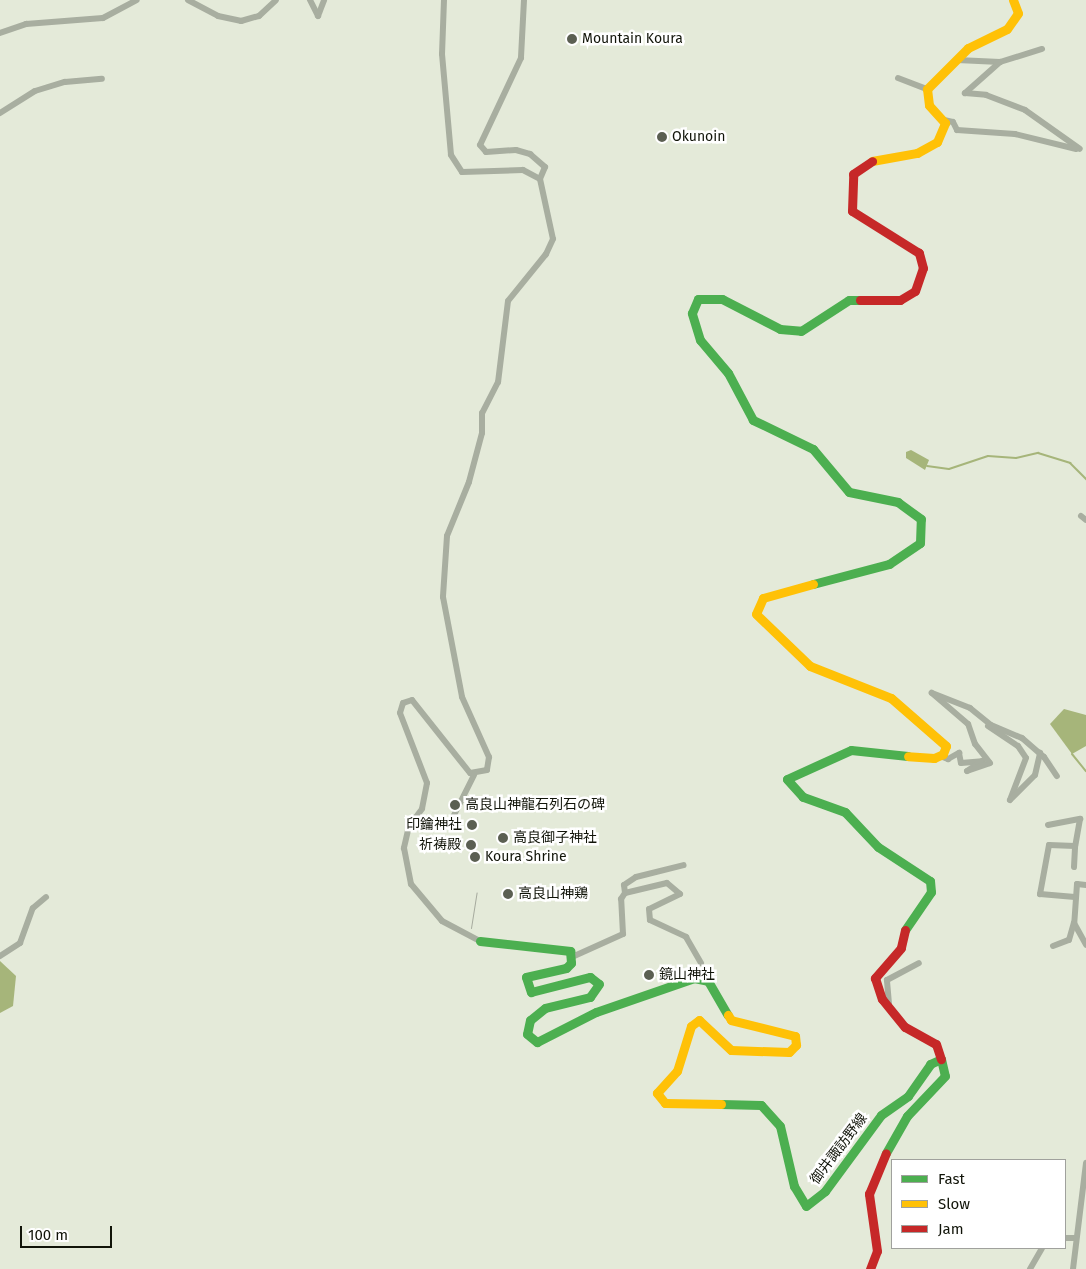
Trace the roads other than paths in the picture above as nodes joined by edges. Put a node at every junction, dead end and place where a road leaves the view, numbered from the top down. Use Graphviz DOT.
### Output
graph roads {
  1 [pos="137,0"];
  2 [pos="188,0"];
  3 [pos="276,0"];
  4 [pos="310,0"];
  5 [pos="324,0"];
  6 [pos="444,0"];
  7 [pos="524,0"];
  8 [pos="1014,0"];
  9 [pos="0,32"];
  10 [pos="1042,49"];
  11 [pos="957,60"];
  12 [pos="1000,62"];
  13 [pos="898,78"];
  14 [pos="102,79"];
  15 [pos="927,89"];
  16 [pos="0,113"];
  17 [pos="944,120"];
  18 [pos="540,179"];
  19 [pos="984,720"];
  20 [pos="946,748"];
  21 [pos="959,753"];
  22 [pos="1040,753"];
  23 [pos="940,756"];
  24 [pos="474,775"];
  25 [pos="1057,776"];
  26 [pos="453,817"];
  27 [pos="1048,825"];
  28 [pos="1075,846"];
  29 [pos="684,865"];
  30 [pos="1074,867"];
  31 [pos="1086,885"];
  32 [pos="625,892"];
  33 [pos="46,897"];
  34 [pos="1075,898"];
  35 [pos="1074,923"];
  36 [pos="480,941"];
  37 [pos="1086,945"];
  38 [pos="1053,946"];
  39 [pos="0,956"];
  40 [pos="572,956"];
  41 [pos="701,963"];
  42 [pos="919,963"];
  43 [pos="890,1004"];
  44 [pos="941,1059"];
  45 [pos="1086,1163"];
  46 [pos="1085,1175"];
  47 [pos="1066,1238"];
  48 [pos="1074,1238"];
  49 [pos="1041,1249"];
  50 [pos="870,1269"];
  51 [pos="1030,1269"];
  52 [pos="1073,1269"];
  1 -- 9 [label="street"];
  2 -- 3 [label="street"];
  4 -- 5 [label="street"];
  6 -- 18 [label="street"];
  7 -- 18 [label="street"];
  8 -- 11 [label="street"];
  10 -- 12 [label="street"];
  11 -- 12 [label="street"];
  11 -- 15 [label="street"];
  12 -- 17 [label="street"];
  13 -- 15 [label="street"];
  14 -- 16 [label="street"];
  15 -- 17 [label="street"];
  17 -- 20 [label="street"];
  18 -- 24 [label="street"];
  19 -- 21 [label="street"];
  19 -- 22 [label="street"];
  19 -- 22 [label="street"];
  20 -- 21 [label="street"];
  20 -- 23 [label="street"];
  21 -- 23 [label="street"];
  22 -- 25 [label="street"];
  23 -- 43 [label="street"];
  24 -- 26 [label="street"];
  24 -- 36 [label="street"];
  27 -- 28 [label="street"];
  28 -- 30 [label="street"];
  28 -- 34 [label="street"];
  29 -- 32 [label="street"];
  31 -- 34 [label="street"];
  32 -- 40 [label="street"];
  32 -- 41 [label="street"];
  33 -- 39 [label="street"];
  34 -- 35 [label="street"];
  35 -- 37 [label="street"];
  35 -- 38 [label="street"];
  36 -- 40 [label="street"];
  40 -- 44 [label="street, 御井諏訪野線"];
  42 -- 43 [label="street"];
  43 -- 44 [label="street"];
  44 -- 50 [label="street"];
  45 -- 46 [label="street"];
  46 -- 48 [label="street"];
  47 -- 48 [label="street"];
  48 -- 52 [label="street"];
  49 -- 51 [label="street"];
}
